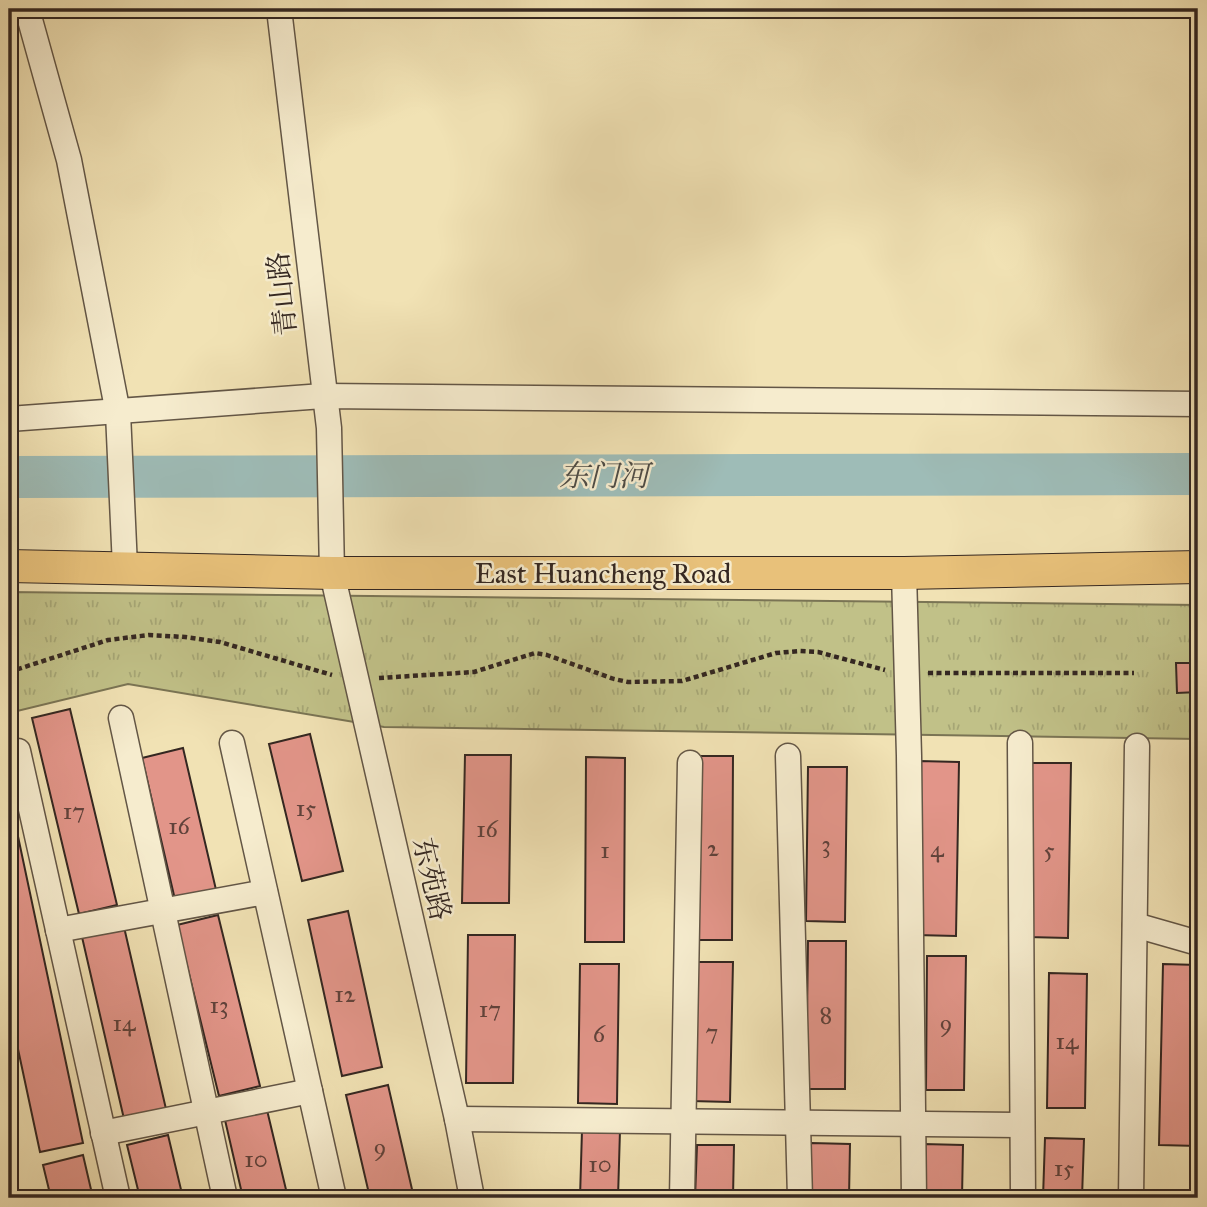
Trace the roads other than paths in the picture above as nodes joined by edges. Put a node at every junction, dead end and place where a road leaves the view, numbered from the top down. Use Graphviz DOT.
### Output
graph roads {
  1 [pos="27,9"];
  2 [pos="279,9"];
  3 [pos="323,396"];
  4 [pos="1198,404"];
  5 [pos="118,413"];
  6 [pos="9,419"];
  7 [pos="9,566"];
  8 [pos="125,567"];
  9 [pos="1198,567"];
  10 [pos="332,573"];
  11 [pos="904,573"];
  12 [pos="121,718"];
  13 [pos="232,743"];
  14 [pos="1020,743"];
  15 [pos="1137,746"];
  16 [pos="19,751"];
  17 [pos="788,756"];
  18 [pos="690,763"];
  19 [pos="265,892"];
  20 [pos="162,911"];
  21 [pos="1135,925"];
  22 [pos="58,930"];
  23 [pos="1198,943"];
  24 [pos="310,1091"];
  25 [pos="206,1112"];
  26 [pos="457,1119"];
  27 [pos="683,1121"];
  28 [pos="798,1123"];
  29 [pos="913,1124"];
  30 [pos="1022,1125"];
  31 [pos="103,1133"];
  32 [pos="118,1198"];
  33 [pos="225,1198"];
  34 [pos="334,1198"];
  35 [pos="472,1198"];
  36 [pos="682,1198"];
  37 [pos="800,1198"];
  38 [pos="914,1198"];
  39 [pos="1023,1198"];
  40 [pos="1131,1198"];
  1 -- 5 [label="street"];
  2 -- 3 [label="street, 青山路"];
  3 -- 4 [label="street"];
  3 -- 5 [label="street"];
  3 -- 10 [label="street, 青山路"];
  5 -- 6 [label="street"];
  5 -- 8 [label="street"];
  7 -- 8 [label="main road, East Huancheng Road"];
  8 -- 10 [label="main road, East Huancheng Road"];
  9 -- 11 [label="main road, East Huancheng Road"];
  10 -- 11 [label="main road, East Huancheng Road"];
  10 -- 26 [label="street, 东苑路"];
  11 -- 29 [label="street"];
  12 -- 20 [label="street"];
  13 -- 19 [label="street"];
  14 -- 30 [label="street"];
  15 -- 21 [label="street"];
  16 -- 22 [label="street"];
  17 -- 28 [label="street"];
  18 -- 27 [label="street"];
  19 -- 20 [label="street"];
  19 -- 24 [label="street"];
  20 -- 22 [label="street"];
  20 -- 25 [label="street"];
  21 -- 23 [label="street"];
  21 -- 40 [label="street"];
  22 -- 31 [label="street"];
  24 -- 25 [label="street"];
  24 -- 34 [label="street"];
  25 -- 31 [label="street"];
  25 -- 33 [label="street"];
  26 -- 27 [label="street"];
  26 -- 35 [label="street, 东苑路"];
  27 -- 28 [label="street"];
  27 -- 36 [label="street"];
  28 -- 29 [label="street"];
  28 -- 37 [label="street"];
  29 -- 30 [label="street"];
  29 -- 38 [label="street"];
  30 -- 39 [label="street"];
  31 -- 32 [label="street"];
}
